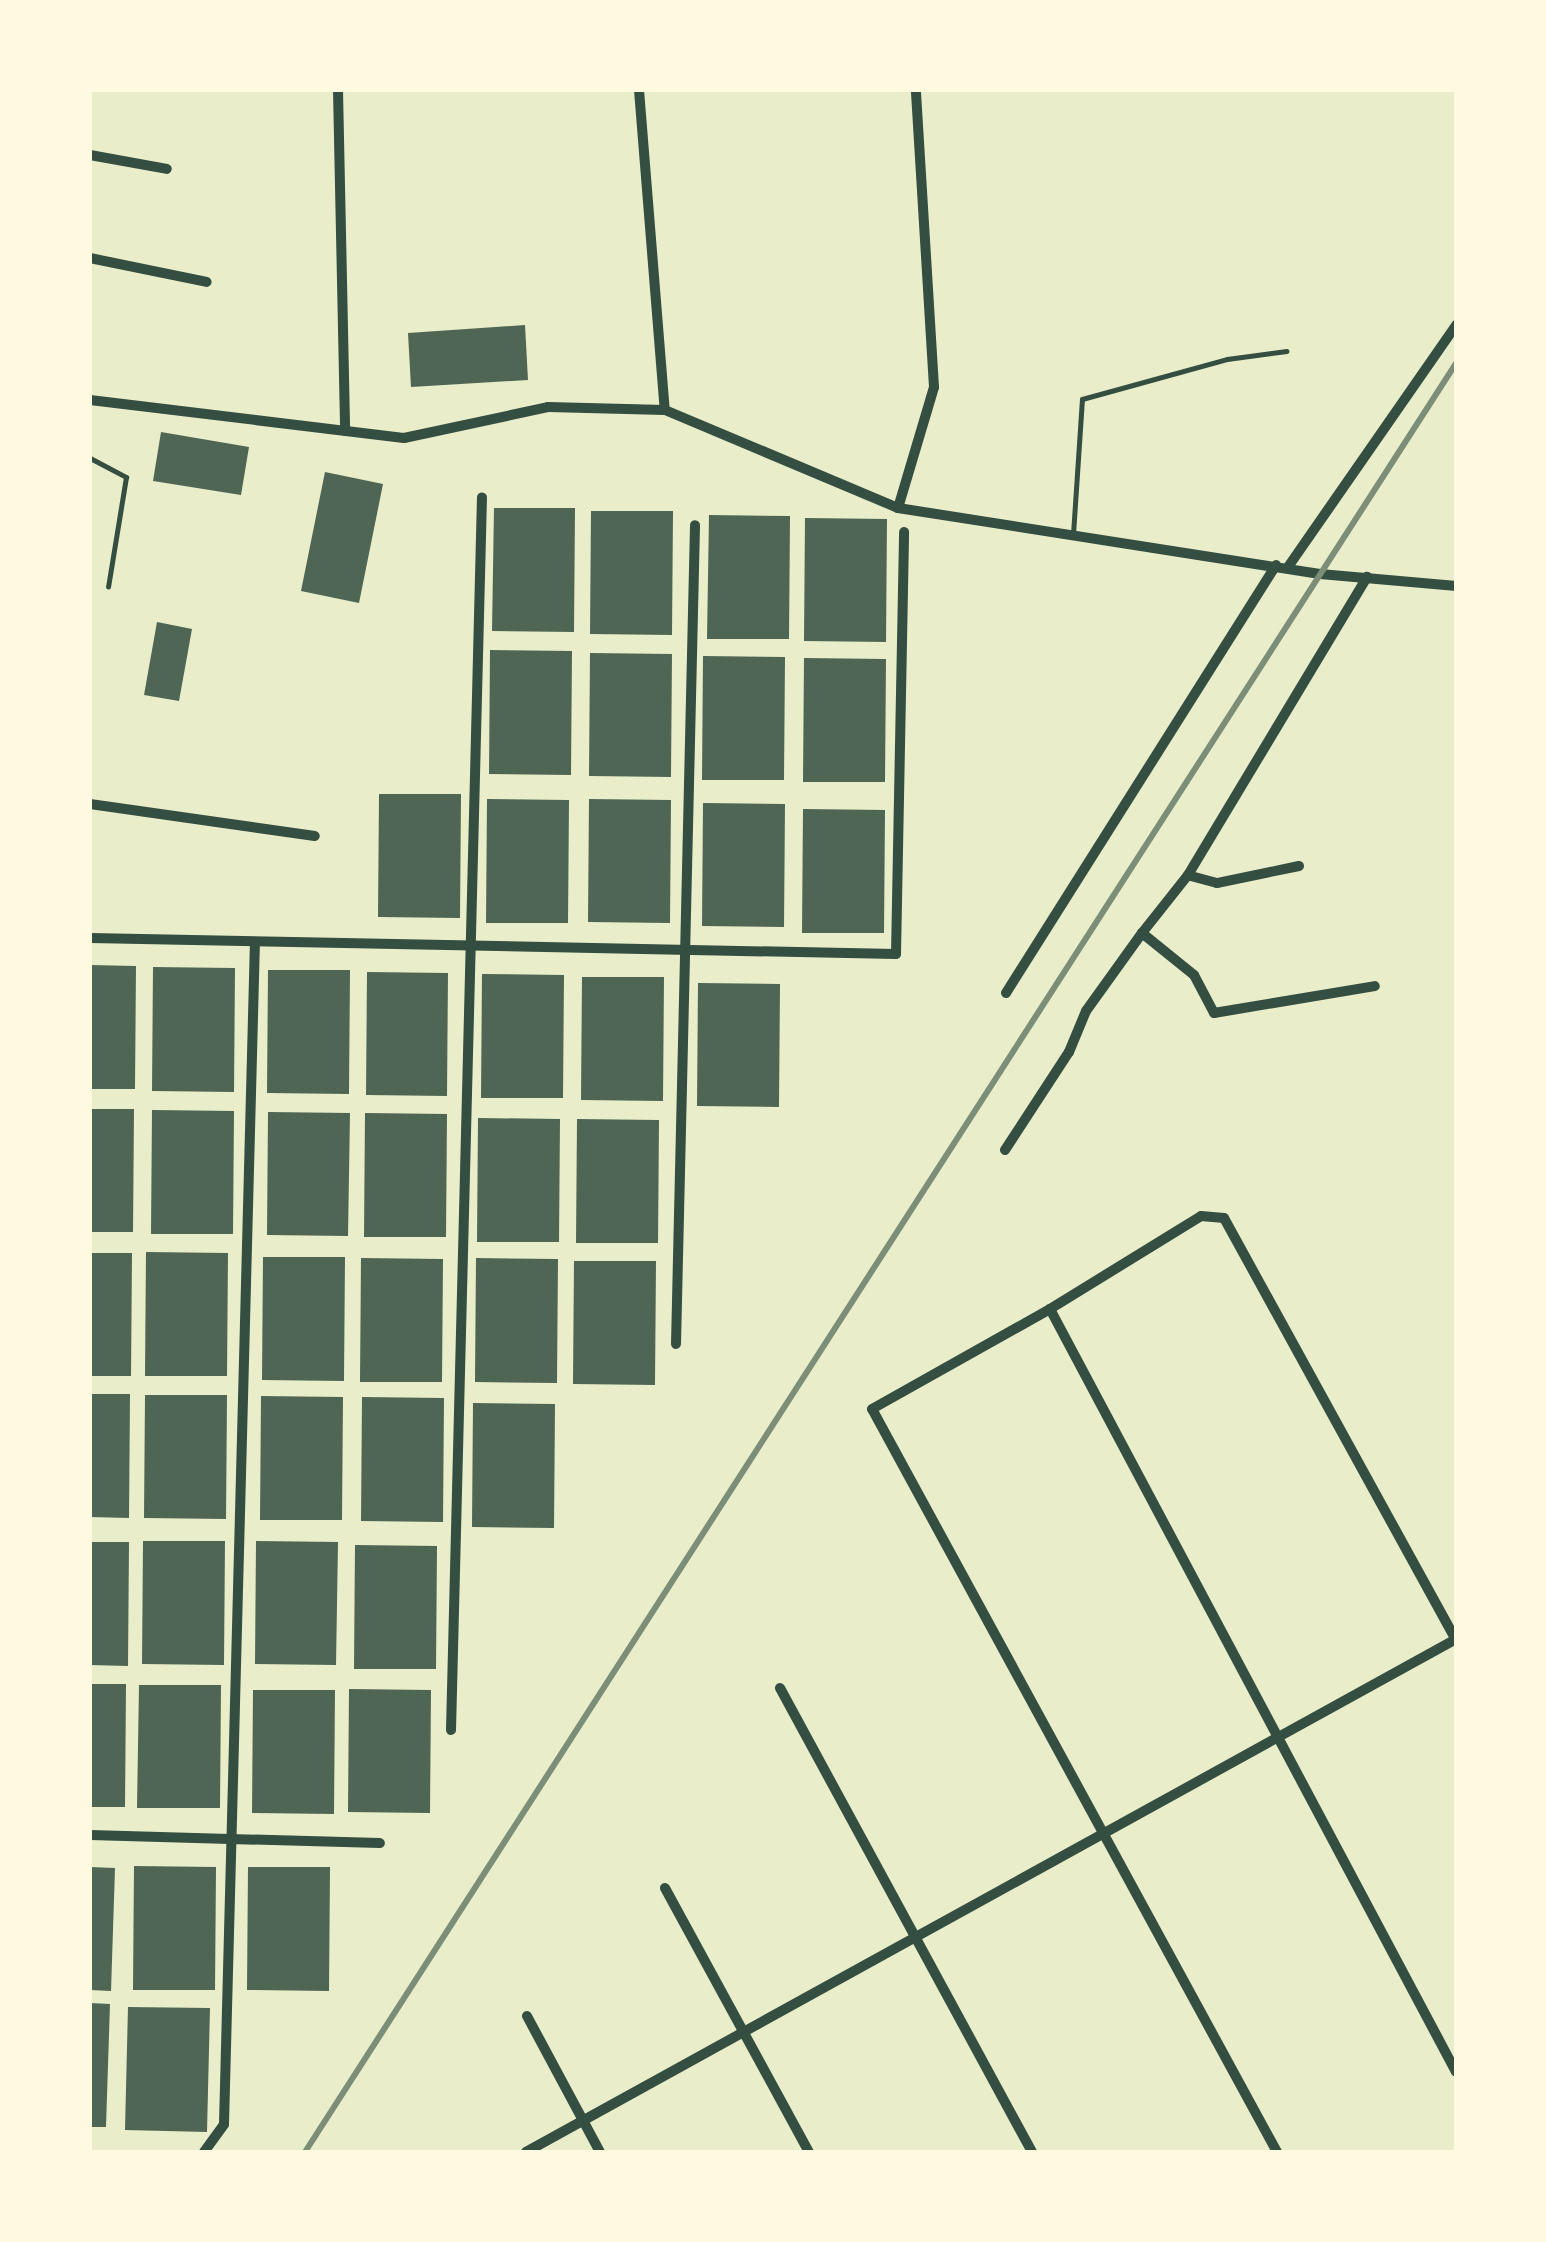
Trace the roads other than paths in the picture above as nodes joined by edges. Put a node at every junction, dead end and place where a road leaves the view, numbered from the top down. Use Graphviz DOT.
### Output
graph roads {
  1 [pos="338,90"];
  2 [pos="639,90"];
  3 [pos="916,90"];
  4 [pos="90,155"];
  5 [pos="167,168"];
  6 [pos="90,258"];
  7 [pos="206,282"];
  8 [pos="1456,325"];
  9 [pos="1286,351"];
  10 [pos="90,400"];
  11 [pos="665,410"];
  12 [pos="345,430"];
  13 [pos="90,458"];
  14 [pos="482,498"];
  15 [pos="898,508"];
  16 [pos="694,525"];
  17 [pos="904,532"];
  18 [pos="1073,536"];
  19 [pos="1282,566"];
  20 [pos="1367,577"];
  21 [pos="1456,586"];
  22 [pos="108,587"];
  23 [pos="90,804"];
  24 [pos="315,836"];
  25 [pos="1299,866"];
  26 [pos="1188,875"];
  27 [pos="1142,933"];
  28 [pos="90,938"];
  29 [pos="255,942"];
  30 [pos="469,944"];
  31 [pos="684,948"];
  32 [pos="1375,986"];
  33 [pos="1006,993"];
  34 [pos="1005,1150"];
  35 [pos="1050,1309"];
  36 [pos="676,1344"];
  37 [pos="1456,1638"];
  38 [pos="780,1688"];
  39 [pos="451,1730"];
  40 [pos="1275,1735"];
  41 [pos="1102,1832"];
  42 [pos="90,1835"];
  43 [pos="233,1836"];
  44 [pos="380,1843"];
  45 [pos="665,1888"];
  46 [pos="915,1936"];
  47 [pos="528,2016"];
  48 [pos="744,2031"];
  49 [pos="1456,2072"];
  50 [pos="583,2120"];
  51 [pos="204,2152"];
  52 [pos="526,2152"];
  53 [pos="600,2152"];
  54 [pos="809,2152"];
  55 [pos="1032,2152"];
  56 [pos="1276,2152"];
  1 -- 12 [label="street"];
  2 -- 11 [label="street"];
  3 -- 15 [label="street"];
  4 -- 5 [label="street"];
  6 -- 7 [label="street"];
  8 -- 19 [label="street"];
  9 -- 18 [label="lane"];
  10 -- 12 [label="street"];
  11 -- 12 [label="street"];
  11 -- 15 [label="street"];
  13 -- 22 [label="lane"];
  14 -- 30 [label="street"];
  15 -- 18 [label="street"];
  16 -- 31 [label="street"];
  17 -- 31 [label="street"];
  18 -- 19 [label="street"];
  19 -- 20 [label="street"];
  19 -- 33 [label="street"];
  20 -- 21 [label="street"];
  20 -- 26 [label="street"];
  23 -- 24 [label="street"];
  25 -- 26 [label="street"];
  26 -- 27 [label="street"];
  27 -- 32 [label="street"];
  27 -- 34 [label="street"];
  28 -- 29 [label="street"];
  29 -- 30 [label="street"];
  29 -- 43 [label="street"];
  30 -- 31 [label="street"];
  30 -- 39 [label="street"];
  31 -- 36 [label="street"];
  35 -- 37 [label="street"];
  35 -- 40 [label="street"];
  35 -- 41 [label="street"];
  37 -- 40 [label="street"];
  38 -- 46 [label="street"];
  40 -- 41 [label="street"];
  40 -- 49 [label="street"];
  41 -- 46 [label="street"];
  41 -- 56 [label="street"];
  42 -- 43 [label="street"];
  43 -- 44 [label="street"];
  43 -- 51 [label="street"];
  45 -- 48 [label="street"];
  46 -- 48 [label="street"];
  46 -- 55 [label="street"];
  47 -- 50 [label="street"];
  48 -- 50 [label="street"];
  48 -- 54 [label="street"];
  50 -- 52 [label="street"];
  50 -- 53 [label="street"];
}
